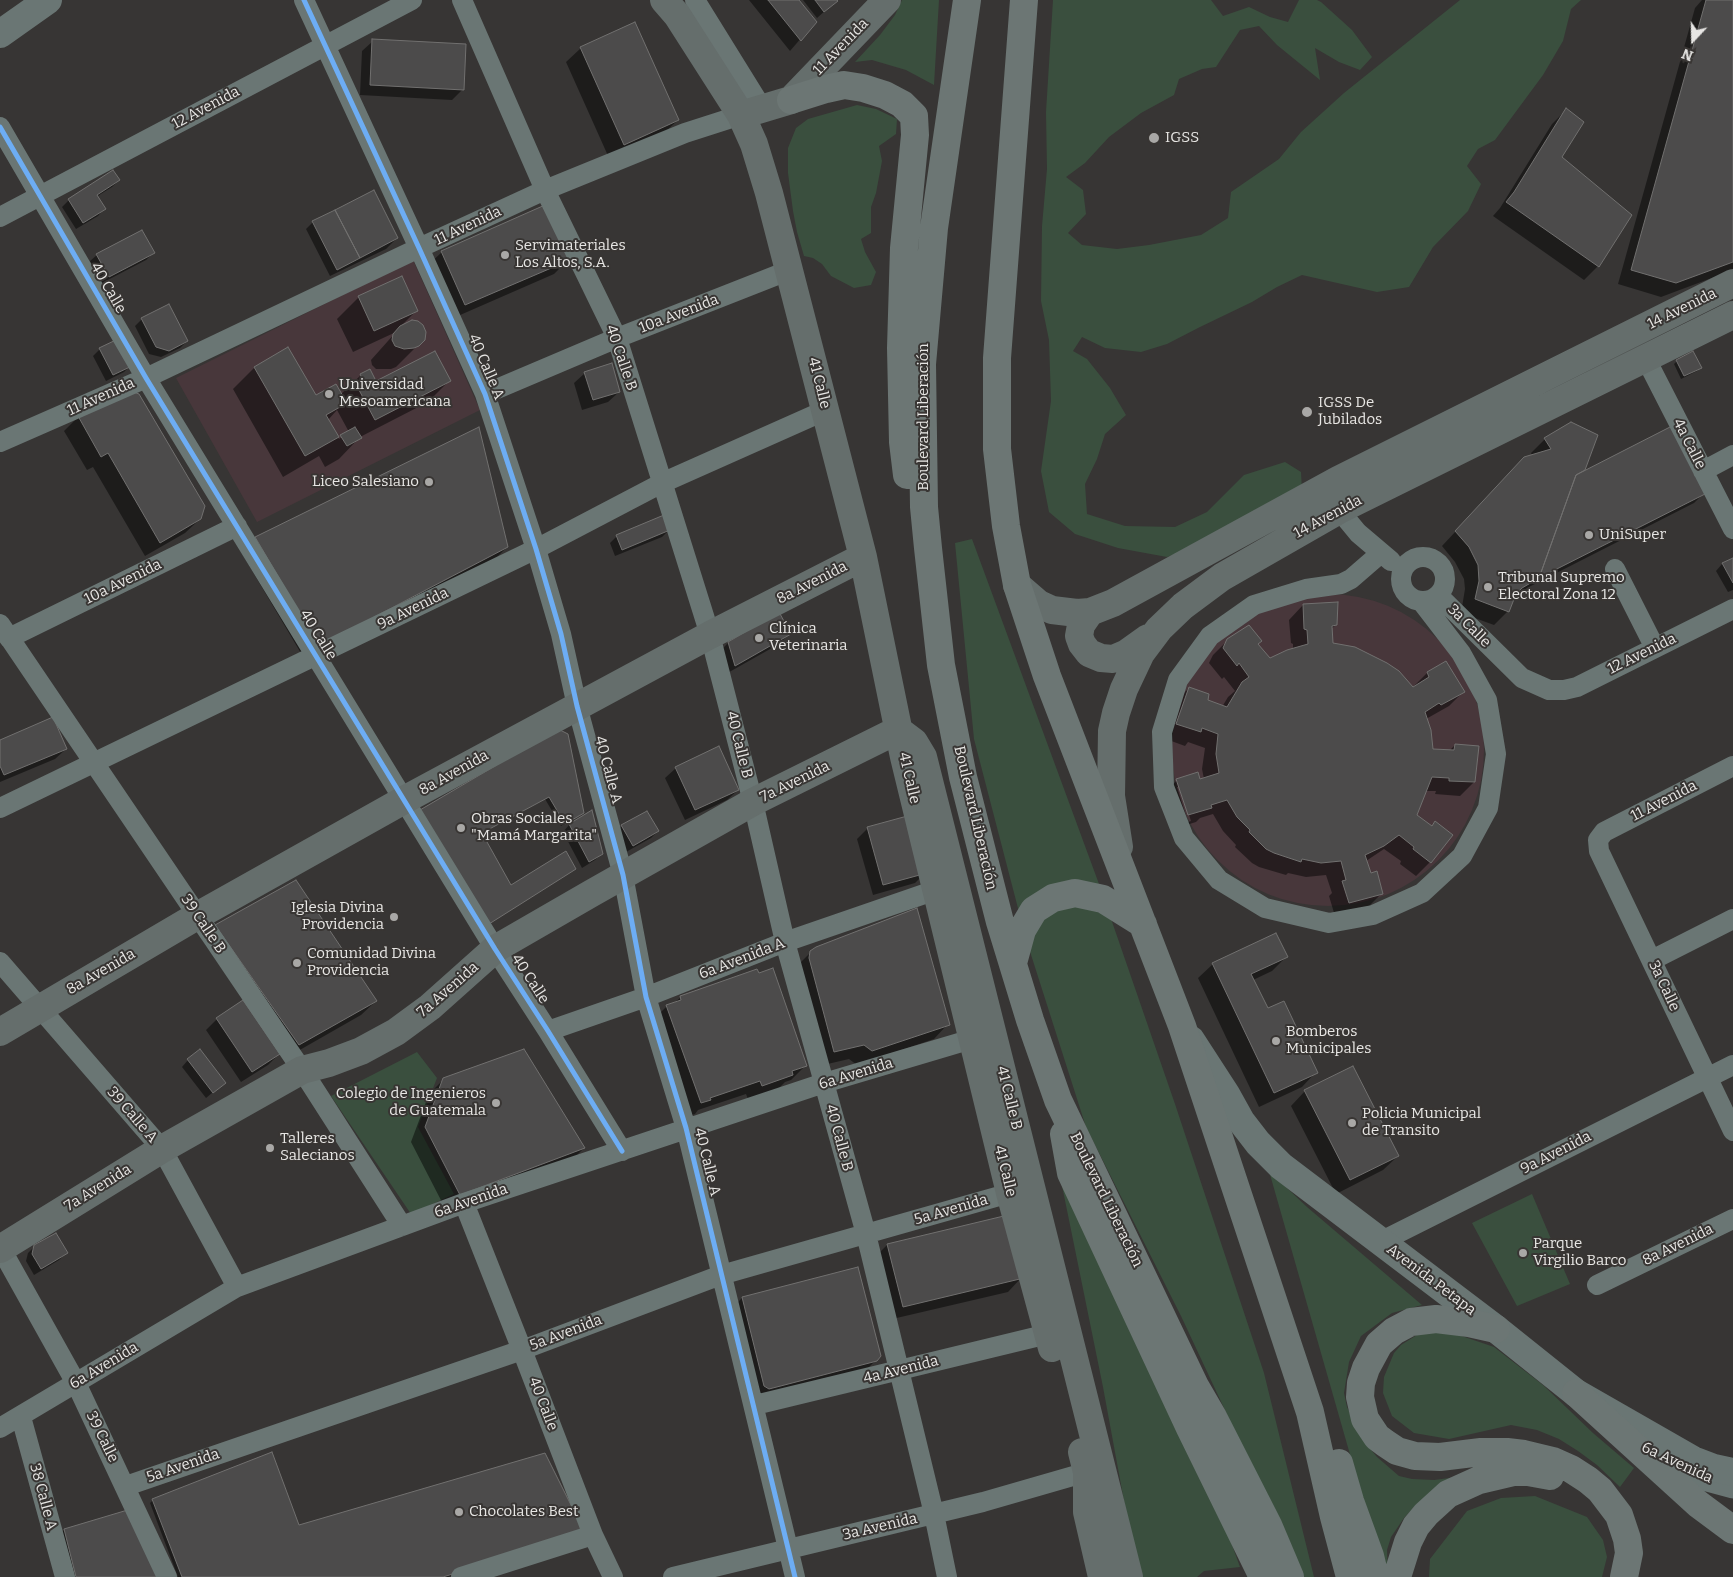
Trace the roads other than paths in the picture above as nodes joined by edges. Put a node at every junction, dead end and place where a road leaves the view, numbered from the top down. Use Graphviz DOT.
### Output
graph roads {
  1 [pos="48,0"];
  2 [pos="304,0"];
  3 [pos="412,0"];
  4 [pos="462,0"];
  5 [pos="664,0"];
  6 [pos="695,0"];
  7 [pos="887,0"];
  8 [pos="967,0"];
  9 [pos="1024,0"];
  10 [pos="0,34"];
  11 [pos="325,46"];
  12 [pos="791,100"];
  13 [pos="752,111"];
  14 [pos="0,127"];
  15 [pos="545,190"];
  16 [pos="40,196"];
  17 [pos="0,217"];
  18 [pos="419,248"];
  19 [pos="790,270"];
  20 [pos="1733,283"];
  21 [pos="1733,315"];
  22 [pos="617,338"];
  23 [pos="1646,358"];
  24 [pos="146,378"];
  25 [pos="485,394"];
  26 [pos="826,410"];
  27 [pos="0,442"];
  28 [pos="1733,455"];
  29 [pos="1703,470"];
  30 [pos="662,483"];
  31 [pos="924,507"];
  32 [pos="1339,510"];
  33 [pos="237,526"];
  34 [pos="1733,529"];
  35 [pos="536,549"];
  36 [pos="1380,552"];
  37 [pos="863,557"];
  38 [pos="1403,570"];
  39 [pos="1615,570"];
  40 [pos="1017,585"];
  41 [pos="1429,598"];
  42 [pos="1733,610"];
  43 [pos="1090,612"];
  44 [pos="1159,630"];
  45 [pos="5,631"];
  46 [pos="1476,634"];
  47 [pos="710,635"];
  48 [pos="1655,648"];
  49 [pos="1461,653"];
  50 [pos="316,656"];
  51 [pos="1549,690"];
  52 [pos="578,706"];
  53 [pos="898,730"];
  54 [pos="94,762"];
  55 [pos="1733,766"];
  56 [pos="404,800"];
  57 [pos="753,802"];
  58 [pos="0,808"];
  59 [pos="1598,840"];
  60 [pos="1121,866"];
  61 [pos="623,875"];
  62 [pos="936,890"];
  63 [pos="197,916"];
  64 [pos="1733,919"];
  65 [pos="1143,924"];
  66 [pos="785,942"];
  67 [pos="495,949"];
  68 [pos="1652,960"];
  69 [pos="0,962"];
  70 [pos="1012,962"];
  71 [pos="646,996"];
  72 [pos="39,1007"];
  73 [pos="1182,1026"];
  74 [pos="548,1031"];
  75 [pos="0,1032"];
  76 [pos="972,1039"];
  77 [pos="1733,1065"];
  78 [pos="302,1070"];
  79 [pos="1708,1078"];
  80 [pos="824,1083"];
  81 [pos="1058,1100"];
  82 [pos="686,1128"];
  83 [pos="1733,1131"];
  84 [pos="162,1149"];
  85 [pos="622,1151"];
  86 [pos="1010,1193"];
  87 [pos="464,1203"];
  88 [pos="1733,1219"];
  89 [pos="402,1226"];
  90 [pos="866,1234"];
  91 [pos="1380,1242"];
  92 [pos="0,1248"];
  93 [pos="722,1275"];
  94 [pos="1597,1284"];
  95 [pos="238,1287"];
  96 [pos="1496,1329"];
  97 [pos="1048,1334"];
  98 [pos="522,1350"];
  99 [pos="898,1370"];
  100 [pos="76,1383"];
  101 [pos="1576,1393"];
  102 [pos="755,1405"];
  103 [pos="1310,1412"];
  104 [pos="21,1417"];
  105 [pos="0,1428"];
  106 [pos="1622,1436"];
  107 [pos="1733,1472"];
  108 [pos="1095,1473"];
  109 [pos="126,1486"];
  110 [pos="1733,1486"];
  111 [pos="1610,1503"];
  112 [pos="934,1514"];
  113 [pos="1733,1530"];
  114 [pos="593,1535"];
  115 [pos="788,1549"];
  116 [pos="65,1577"];
  117 [pos="168,1577"];
  118 [pos="461,1577"];
  119 [pos="613,1577"];
  120 [pos="672,1577"];
  121 [pos="795,1577"];
  122 [pos="948,1577"];
  123 [pos="1102,1577"];
  124 [pos="1120,1577"];
  125 [pos="1129,1577"];
  126 [pos="1263,1577"];
  127 [pos="1290,1577"];
  128 [pos="1350,1577"];
  129 [pos="1375,1577"];
  130 [pos="1397,1577"];
  131 [pos="1624,1577"];
  1 -- 10 [label="main road"];
  2 -- 11 [label="street, 40 Calle A"];
  3 -- 11 [label="street, 12 Avenida"];
  4 -- 15 [label="street, 40 Calle B"];
  5 -- 13 [label="main road, 41 Calle"];
  6 -- 13 [label="street, 41 Calle"];
  7 -- 12 [label="main road, 11 Avenida"];
  8 -- 31 [label="highway, Boulevard Liberación"];
  9 -- 40 [label="highway"];
  11 -- 16 [label="street, 12 Avenida"];
  11 -- 18 [label="street, 40 Calle A"];
  12 -- 13 [label="main road, 11 Avenida"];
  12 -- 31 [label="highway"];
  13 -- 15 [label="street, 11 Avenida"];
  13 -- 19 [label="main road, 41 Calle"];
  14 -- 16 [label="street, 40 Calle"];
  15 -- 18 [label="street, 11 Avenida"];
  15 -- 22 [label="street, 40 Calle B"];
  16 -- 17 [label="street, 12 Avenida"];
  16 -- 24 [label="street, 40 Calle"];
  18 -- 24 [label="street, 11 Avenida"];
  18 -- 25 [label="street, 40 Calle A"];
  19 -- 22 [label="street, 10a Avenida"];
  19 -- 26 [label="main road, 41 Calle"];
  20 -- 43 [label="main road, 14 Avenida"];
  21 -- 23 [label="main road, 14 Avenida"];
  22 -- 25 [label="street, 10a Avenida"];
  22 -- 30 [label="street, 40 Calle B"];
  23 -- 29 [label="street, 4a Calle"];
  23 -- 32 [label="main road, 14 Avenida"];
  24 -- 27 [label="street, 11 Avenida"];
  24 -- 33 [label="street, 40 Calle"];
  25 -- 35 [label="street, 40 Calle A"];
  26 -- 30 [label="street, 9a Avenida"];
  26 -- 37 [label="main road, 41 Calle"];
  28 -- 29 [label="street"];
  29 -- 34 [label="street, 4a Calle"];
  30 -- 35 [label="street, 9a Avenida"];
  30 -- 47 [label="street, 40 Calle B"];
  31 -- 70 [label="highway, Boulevard Liberación"];
  32 -- 36 [label="street"];
  32 -- 44 [label="main road, 14 Avenida"];
  33 -- 45 [label="street, 10a Avenida"];
  33 -- 50 [label="street, 40 Calle"];
  35 -- 50 [label="street, 9a Avenida"];
  35 -- 52 [label="street, 40 Calle A"];
  36 -- 38 [label="street"];
  36 -- 49 [label="street"];
  37 -- 47 [label="main road, 8a Avenida"];
  37 -- 53 [label="main road, 41 Calle"];
  38 -- 41 [label="street"];
  38 -- 41 [label="street"];
  39 -- 48 [label="street"];
  40 -- 43 [label="main road, 14 Avenida"];
  40 -- 60 [label="highway"];
  41 -- 46 [label="street, 3a Calle"];
  41 -- 49 [label="street"];
  42 -- 48 [label="street, 12 Avenida"];
  43 -- 44 [label="main road"];
  44 -- 60 [label="main road, 14 Avenida"];
  45 -- 54 [label="street, 39 Calle B"];
  46 -- 49 [label="street"];
  46 -- 51 [label="street, 3a Calle"];
  47 -- 52 [label="main road, 8a Avenida"];
  47 -- 57 [label="street, 40 Calle B"];
  48 -- 51 [label="street, 12 Avenida"];
  50 -- 54 [label="street, 9a Avenida"];
  50 -- 56 [label="street, 40 Calle"];
  52 -- 56 [label="main road, 8a Avenida"];
  52 -- 61 [label="street, 40 Calle A"];
  53 -- 57 [label="main road, 7a Avenida"];
  53 -- 62 [label="main road, 41 Calle"];
  53 -- 108 [label="main road, 41 Calle B"];
  54 -- 58 [label="street, 9a Avenida"];
  54 -- 63 [label="street, 39 Calle B"];
  55 -- 59 [label="street, 11 Avenida"];
  56 -- 63 [label="main road, 8a Avenida"];
  56 -- 67 [label="street, 40 Calle"];
  57 -- 61 [label="main road, 7a Avenida"];
  57 -- 66 [label="street, 40 Calle B"];
  59 -- 68 [label="street, 3a Calle"];
  60 -- 65 [label="highway"];
  61 -- 67 [label="main road, 7a Avenida"];
  61 -- 71 [label="street, 40 Calle A"];
  62 -- 66 [label="street, 6a Avenida A"];
  62 -- 76 [label="main road, 41 Calle"];
  63 -- 72 [label="main road, 8a Avenida"];
  63 -- 78 [label="street, 39 Calle B"];
  64 -- 68 [label="street"];
  65 -- 70 [label="highway"];
  65 -- 73 [label="highway"];
  66 -- 71 [label="street, 6a Avenida A"];
  66 -- 80 [label="street, 40 Calle B"];
  67 -- 74 [label="street, 40 Calle"];
  67 -- 78 [label="main road, 7a Avenida"];
  68 -- 79 [label="street, 3a Calle"];
  69 -- 72 [label="street, 39 Calle A"];
  70 -- 81 [label="highway, Boulevard Liberación"];
  71 -- 74 [label="street, 6a Avenida A"];
  71 -- 82 [label="street, 40 Calle A"];
  72 -- 75 [label="main road, 8a Avenida"];
  72 -- 84 [label="street, 39 Calle A"];
  73 -- 91 [label="main road, Avenida Petapa"];
  73 -- 103 [label="highway"];
  74 -- 85 [label="street, 40 Calle"];
  76 -- 80 [label="street, 6a Avenida"];
  76 -- 86 [label="main road, 41 Calle"];
  77 -- 79 [label="street, 9a Avenida"];
  78 -- 84 [label="main road, 7a Avenida"];
  78 -- 89 [label="street, 39 Calle B"];
  79 -- 83 [label="street, 3a Calle"];
  79 -- 91 [label="street, 9a Avenida"];
  80 -- 82 [label="street, 6a Avenida"];
  80 -- 90 [label="street, 40 Calle B"];
  81 -- 126 [label="highway"];
  81 -- 127 [label="highway, Boulevard Liberación"];
  82 -- 85 [label="street, 6a Avenida"];
  82 -- 93 [label="street, 40 Calle A"];
  84 -- 92 [label="main road, 7a Avenida"];
  84 -- 95 [label="street, 39 Calle A"];
  85 -- 87 [label="street, 6a Avenida"];
  86 -- 90 [label="street, 5a Avenida"];
  86 -- 97 [label="main road, 41 Calle"];
  87 -- 89 [label="street, 6a Avenida"];
  87 -- 98 [label="street, 40 Calle"];
  88 -- 94 [label="street, 8a Avenida"];
  89 -- 95 [label="street, 6a Avenida"];
  90 -- 93 [label="street, 5a Avenida"];
  90 -- 99 [label="street, 40 Calle B"];
  91 -- 96 [label="main road, Avenida Petapa"];
  92 -- 100 [label="street, 39 Calle"];
  93 -- 98 [label="street, 5a Avenida"];
  93 -- 102 [label="street, 40 Calle A"];
  95 -- 100 [label="street, 6a Avenida"];
  96 -- 101 [label="main road, Avenida Petapa"];
  96 -- 111 [label="highway"];
  97 -- 99 [label="street, 4a Avenida"];
  97 -- 108 [label="main road, 41 Calle"];
  98 -- 109 [label="street, 5a Avenida"];
  98 -- 114 [label="street, 40 Calle"];
  99 -- 102 [label="street, 4a Avenida"];
  99 -- 112 [label="street, 40 Calle B"];
  100 -- 104 [label="street, 6a Avenida"];
  100 -- 109 [label="street, 39 Calle"];
  101 -- 106 [label="highway"];
  101 -- 107 [label="main road, Avenida Petapa"];
  102 -- 115 [label="street, 40 Calle A"];
  103 -- 128 [label="highway"];
  103 -- 129 [label="highway"];
  104 -- 105 [label="street, 6a Avenida"];
  104 -- 116 [label="street, 38 Calle A"];
  106 -- 110 [label="street, 6a Avenida"];
  106 -- 113 [label="highway"];
  108 -- 112 [label="street, 3a Avenida"];
  108 -- 123 [label="main road, 41 Calle"];
  108 -- 124 [label="main road"];
  108 -- 125 [label="main road"];
  109 -- 117 [label="street, 39 Calle"];
  111 -- 130 [label="highway"];
  111 -- 131 [label="highway"];
  112 -- 115 [label="street, 3a Avenida"];
  112 -- 122 [label="street, 40 Calle B"];
  114 -- 118 [label="street"];
  114 -- 119 [label="street, 40 Calle"];
  115 -- 120 [label="street, 3a Avenida"];
  115 -- 121 [label="street, 40 Calle A"];
}
